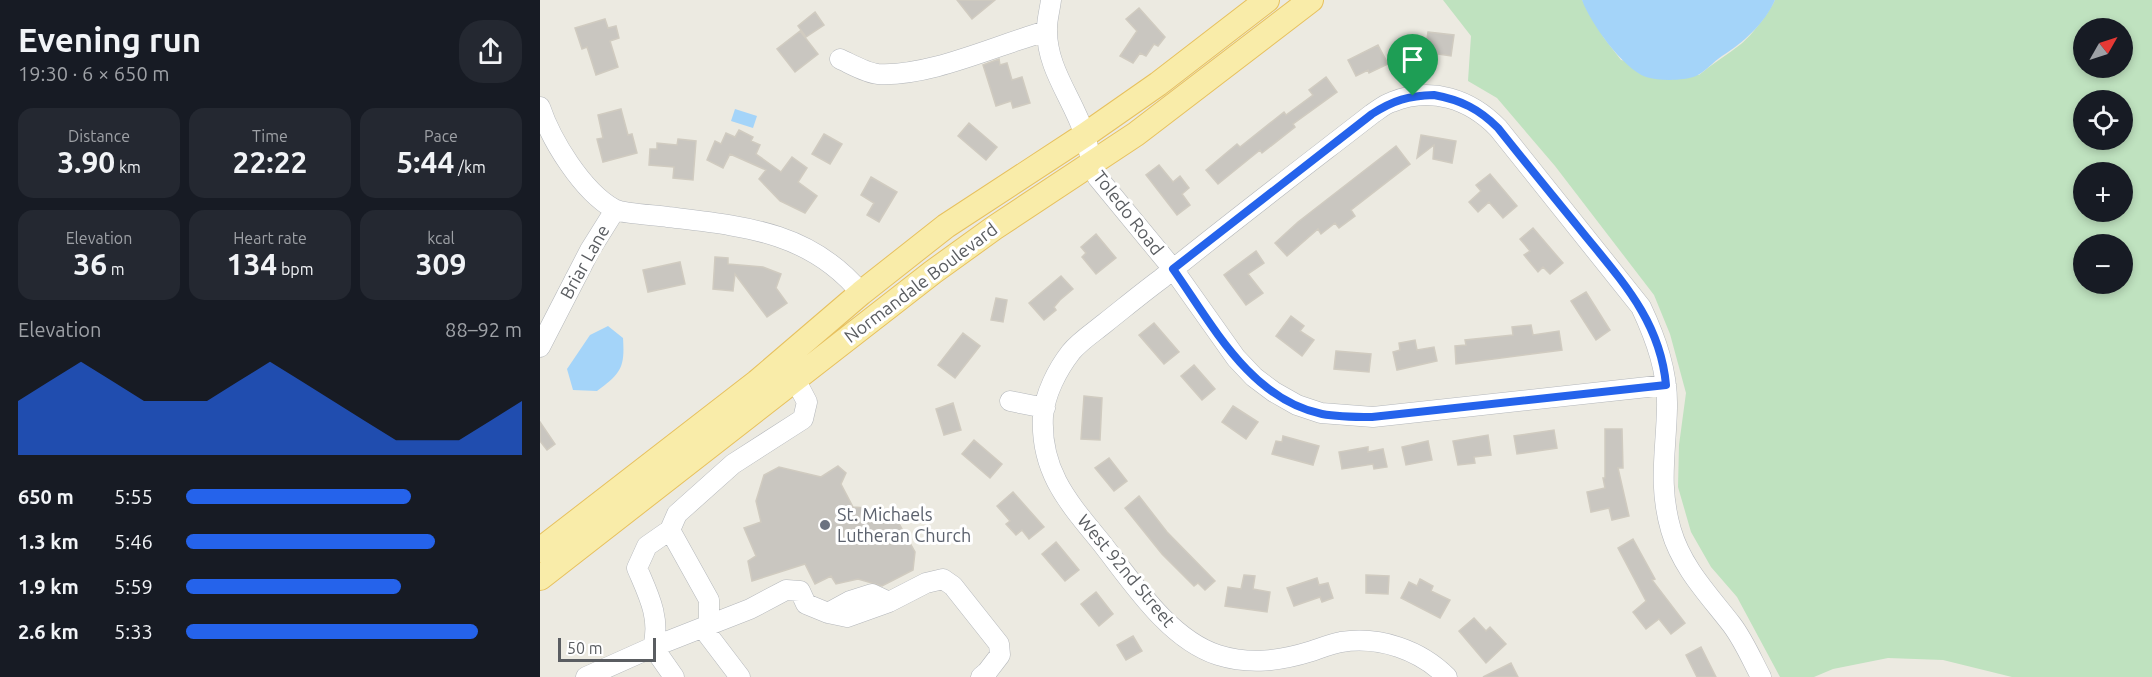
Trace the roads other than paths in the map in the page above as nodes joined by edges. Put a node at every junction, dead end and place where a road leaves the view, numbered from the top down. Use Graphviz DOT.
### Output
graph roads {
  1 [pos="1051,0"];
  2 [pos="1267,0"];
  3 [pos="1311,0"];
  4 [pos="1047,31"];
  5 [pos="840,59"];
  6 [pos="540,107"];
  7 [pos="1086,135"];
  8 [pos="1091,165"];
  9 [pos="615,210"];
  10 [pos="1173,269"];
  11 [pos="861,293"];
  12 [pos="540,348"];
  13 [pos="795,379"];
  14 [pos="1666,385"];
  15 [pos="1010,401"];
  16 [pos="1045,408"];
  17 [pos="670,530"];
  18 [pos="540,550"];
  19 [pos="540,578"];
  20 [pos="709,625"];
  21 [pos="653,647"];
  22 [pos="1279,669"];
  23 [pos="586,677"];
  24 [pos="674,677"];
  25 [pos="740,677"];
  26 [pos="981,677"];
  27 [pos="1447,677"];
  28 [pos="1761,677"];
  1 -- 4 [label="street, Toledo Road"];
  2 -- 7 [label="main road, Normandale Boulevard"];
  3 -- 8 [label="main road, Normandale Boulevard"];
  4 -- 5 [label="street"];
  4 -- 7 [label="street, Toledo Road"];
  6 -- 9 [label="street"];
  7 -- 8 [label="street, Toledo Road"];
  7 -- 11 [label="main road, Normandale Boulevard"];
  8 -- 10 [label="street, Toledo Road"];
  8 -- 13 [label="main road, Normandale Boulevard"];
  9 -- 11 [label="street"];
  9 -- 12 [label="street, Briar Lane"];
  10 -- 14 [label="street, Toledo Road"];
  10 -- 14 [label="street, West 92nd Street"];
  10 -- 16 [label="street, West 92nd Street"];
  11 -- 18 [label="main road, Normandale Boulevard"];
  13 -- 17 [label="street"];
  13 -- 19 [label="main road, Normandale Boulevard"];
  14 -- 28 [label="street, West 92nd Street"];
  15 -- 16 [label="street"];
  16 -- 22 [label="street, West 92nd Street"];
  17 -- 20 [label="street"];
  17 -- 21 [label="street"];
  20 -- 21 [label="street"];
  20 -- 25 [label="street"];
  20 -- 26 [label="street"];
  21 -- 23 [label="street"];
  21 -- 24 [label="street"];
  22 -- 27 [label="street, West 92nd Street"];
}
